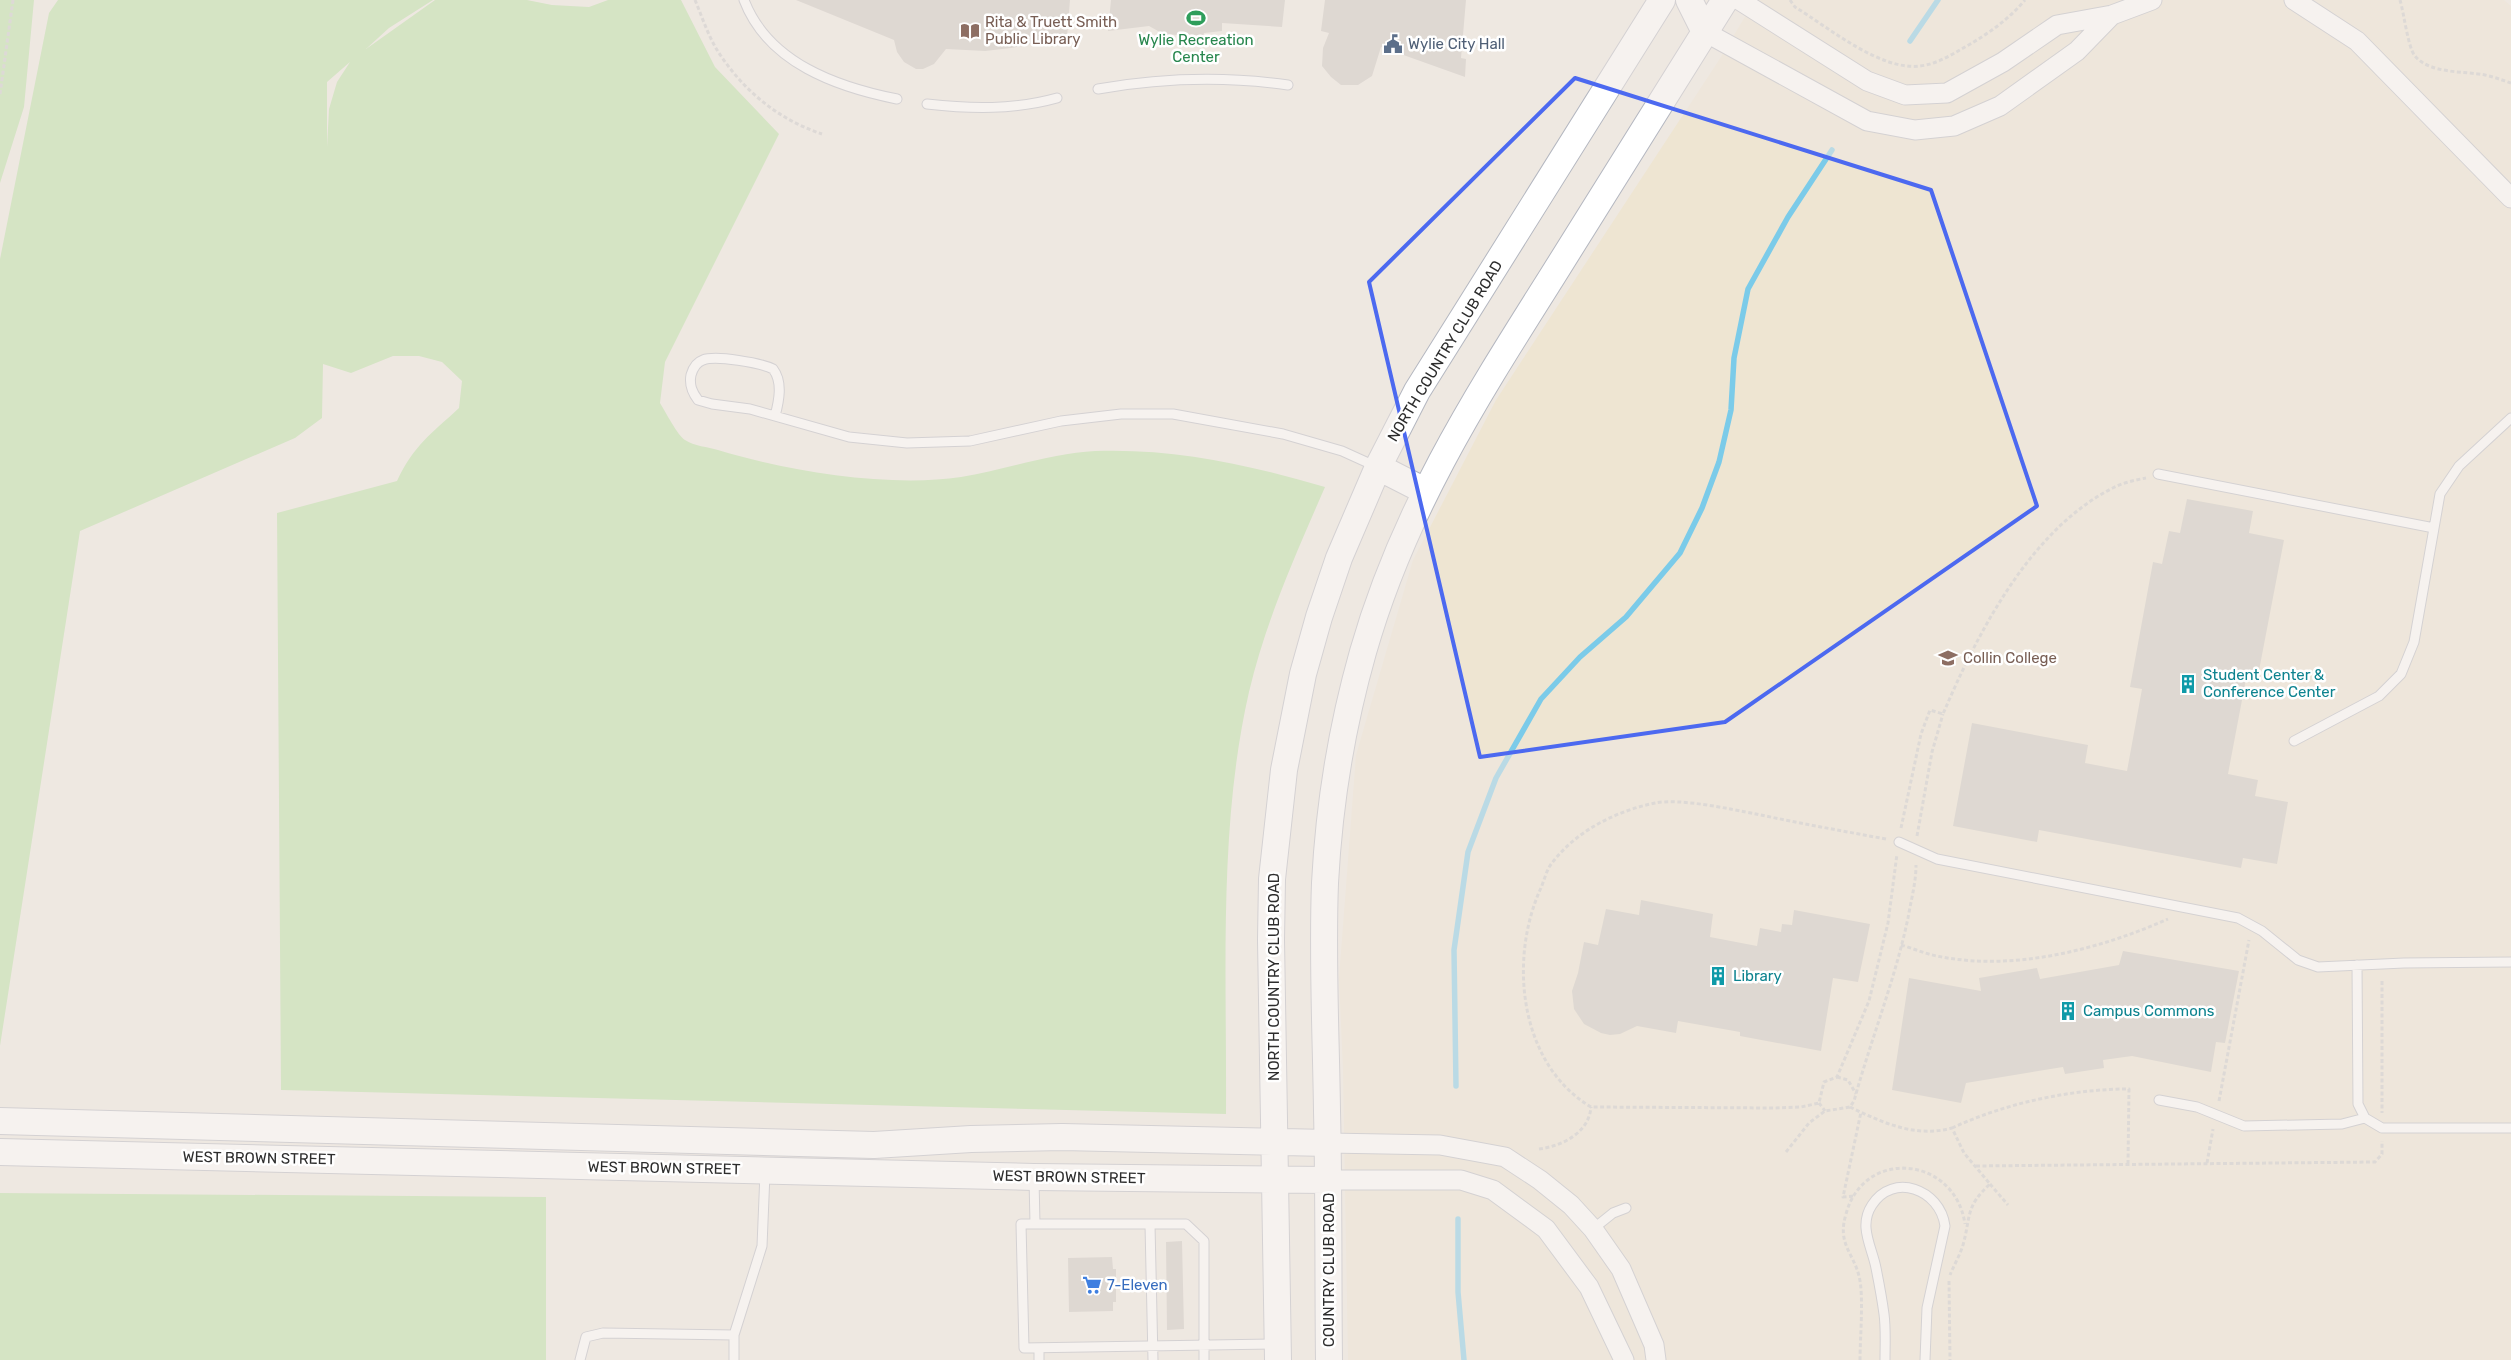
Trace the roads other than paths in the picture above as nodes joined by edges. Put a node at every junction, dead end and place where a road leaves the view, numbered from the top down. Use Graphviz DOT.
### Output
graph roads {
  1 [pos="744,0"];
  2 [pos="1662,0"];
  3 [pos="1689,0"];
  4 [pos="1725,0"];
  5 [pos="1739,0"];
  6 [pos="2152,0"];
  7 [pos="2294,0"];
  8 [pos="2112,15"];
  9 [pos="1705,32"];
  10 [pos="1288,85"];
  11 [pos="1098,89"];
  12 [pos="1057,98"];
  13 [pos="898,99"];
  14 [pos="927,104"];
  15 [pos="2511,198"];
  16 [pos="775,416"];
  17 [pos="2511,418"];
  18 [pos="1378,467"];
  19 [pos="2158,474"];
  20 [pos="1425,491"];
  21 [pos="2434,528"];
  22 [pos="2294,741"];
  23 [pos="1899,842"];
  24 [pos="2511,962"];
  25 [pos="2357,964"];
  26 [pos="2159,1100"];
  27 [pos="2365,1118"];
  28 [pos="0,1122"];
  29 [pos="2511,1128"];
  30 [pos="1275,1142"];
  31 [pos="1328,1143"];
  32 [pos="874,1145"];
  33 [pos="0,1152"];
  34 [pos="765,1171"];
  35 [pos="1034,1177"];
  36 [pos="1276,1180"];
  37 [pos="1329,1180"];
  38 [pos="1626,1208"];
  39 [pos="1035,1224"];
  40 [pos="1150,1225"];
  41 [pos="1593,1229"];
  42 [pos="734,1335"];
  43 [pos="1204,1345"];
  44 [pos="1153,1346"];
  45 [pos="1039,1348"];
  46 [pos="1278,1352"];
  47 [pos="580,1360"];
  48 [pos="734,1360"];
  49 [pos="1039,1360"];
  50 [pos="1153,1360"];
  51 [pos="1204,1360"];
  52 [pos="1329,1360"];
  53 [pos="1624,1360"];
  54 [pos="1656,1360"];
  55 [pos="1885,1360"];
  56 [pos="1925,1360"];
  1 -- 13 [label="lane"];
  2 -- 18 [label="main road, NORTH COUNTRY CLUB ROAD"];
  3 -- 9 [label="main road"];
  4 -- 9 [label="main road"];
  5 -- 8 [label="street"];
  6 -- 8 [label="street"];
  7 -- 15 [label="street"];
  8 -- 9 [label="street"];
  9 -- 20 [label="main road"];
  10 -- 11 [label="lane"];
  12 -- 14 [label="lane"];
  16 -- 16 [label="lane"];
  16 -- 18 [label="lane"];
  17 -- 21 [label="lane"];
  18 -- 20 [label="main road"];
  18 -- 30 [label="main road, NORTH COUNTRY CLUB ROAD"];
  19 -- 21 [label="lane"];
  20 -- 31 [label="main road"];
  21 -- 22 [label="lane"];
  23 -- 25 [label="lane"];
  24 -- 25 [label="lane"];
  25 -- 27 [label="lane"];
  26 -- 27 [label="lane"];
  27 -- 29 [label="lane"];
  28 -- 32 [label="main road, WEST BROWN STREET"];
  30 -- 31 [label="main road, WEST BROWN STREET"];
  30 -- 32 [label="main road, WEST BROWN STREET"];
  30 -- 36 [label="main road, NORTH COUNTRY CLUB ROAD"];
  31 -- 37 [label="main road"];
  31 -- 41 [label="street"];
  32 -- 34 [label="main road"];
  33 -- 34 [label="main road, WEST BROWN STREET"];
  34 -- 35 [label="main road, WEST BROWN STREET"];
  34 -- 42 [label="lane"];
  35 -- 36 [label="main road, WEST BROWN STREET"];
  35 -- 39 [label="lane"];
  36 -- 37 [label="main road, WEST BROWN STREET"];
  36 -- 46 [label="main road, NORTH COUNTRY CLUB ROAD"];
  37 -- 52 [label="main road, COUNTRY CLUB ROAD"];
  37 -- 53 [label="street"];
  38 -- 41 [label="lane"];
  39 -- 40 [label="lane"];
  39 -- 45 [label="lane"];
  40 -- 43 [label="lane"];
  40 -- 44 [label="lane"];
  41 -- 54 [label="street"];
  42 -- 47 [label="lane"];
  42 -- 48 [label="lane"];
  43 -- 44 [label="lane"];
  43 -- 46 [label="lane"];
  43 -- 51 [label="lane"];
  44 -- 45 [label="lane"];
  44 -- 50 [label="lane"];
  45 -- 49 [label="lane"];
  55 -- 56 [label="lane"];
}
